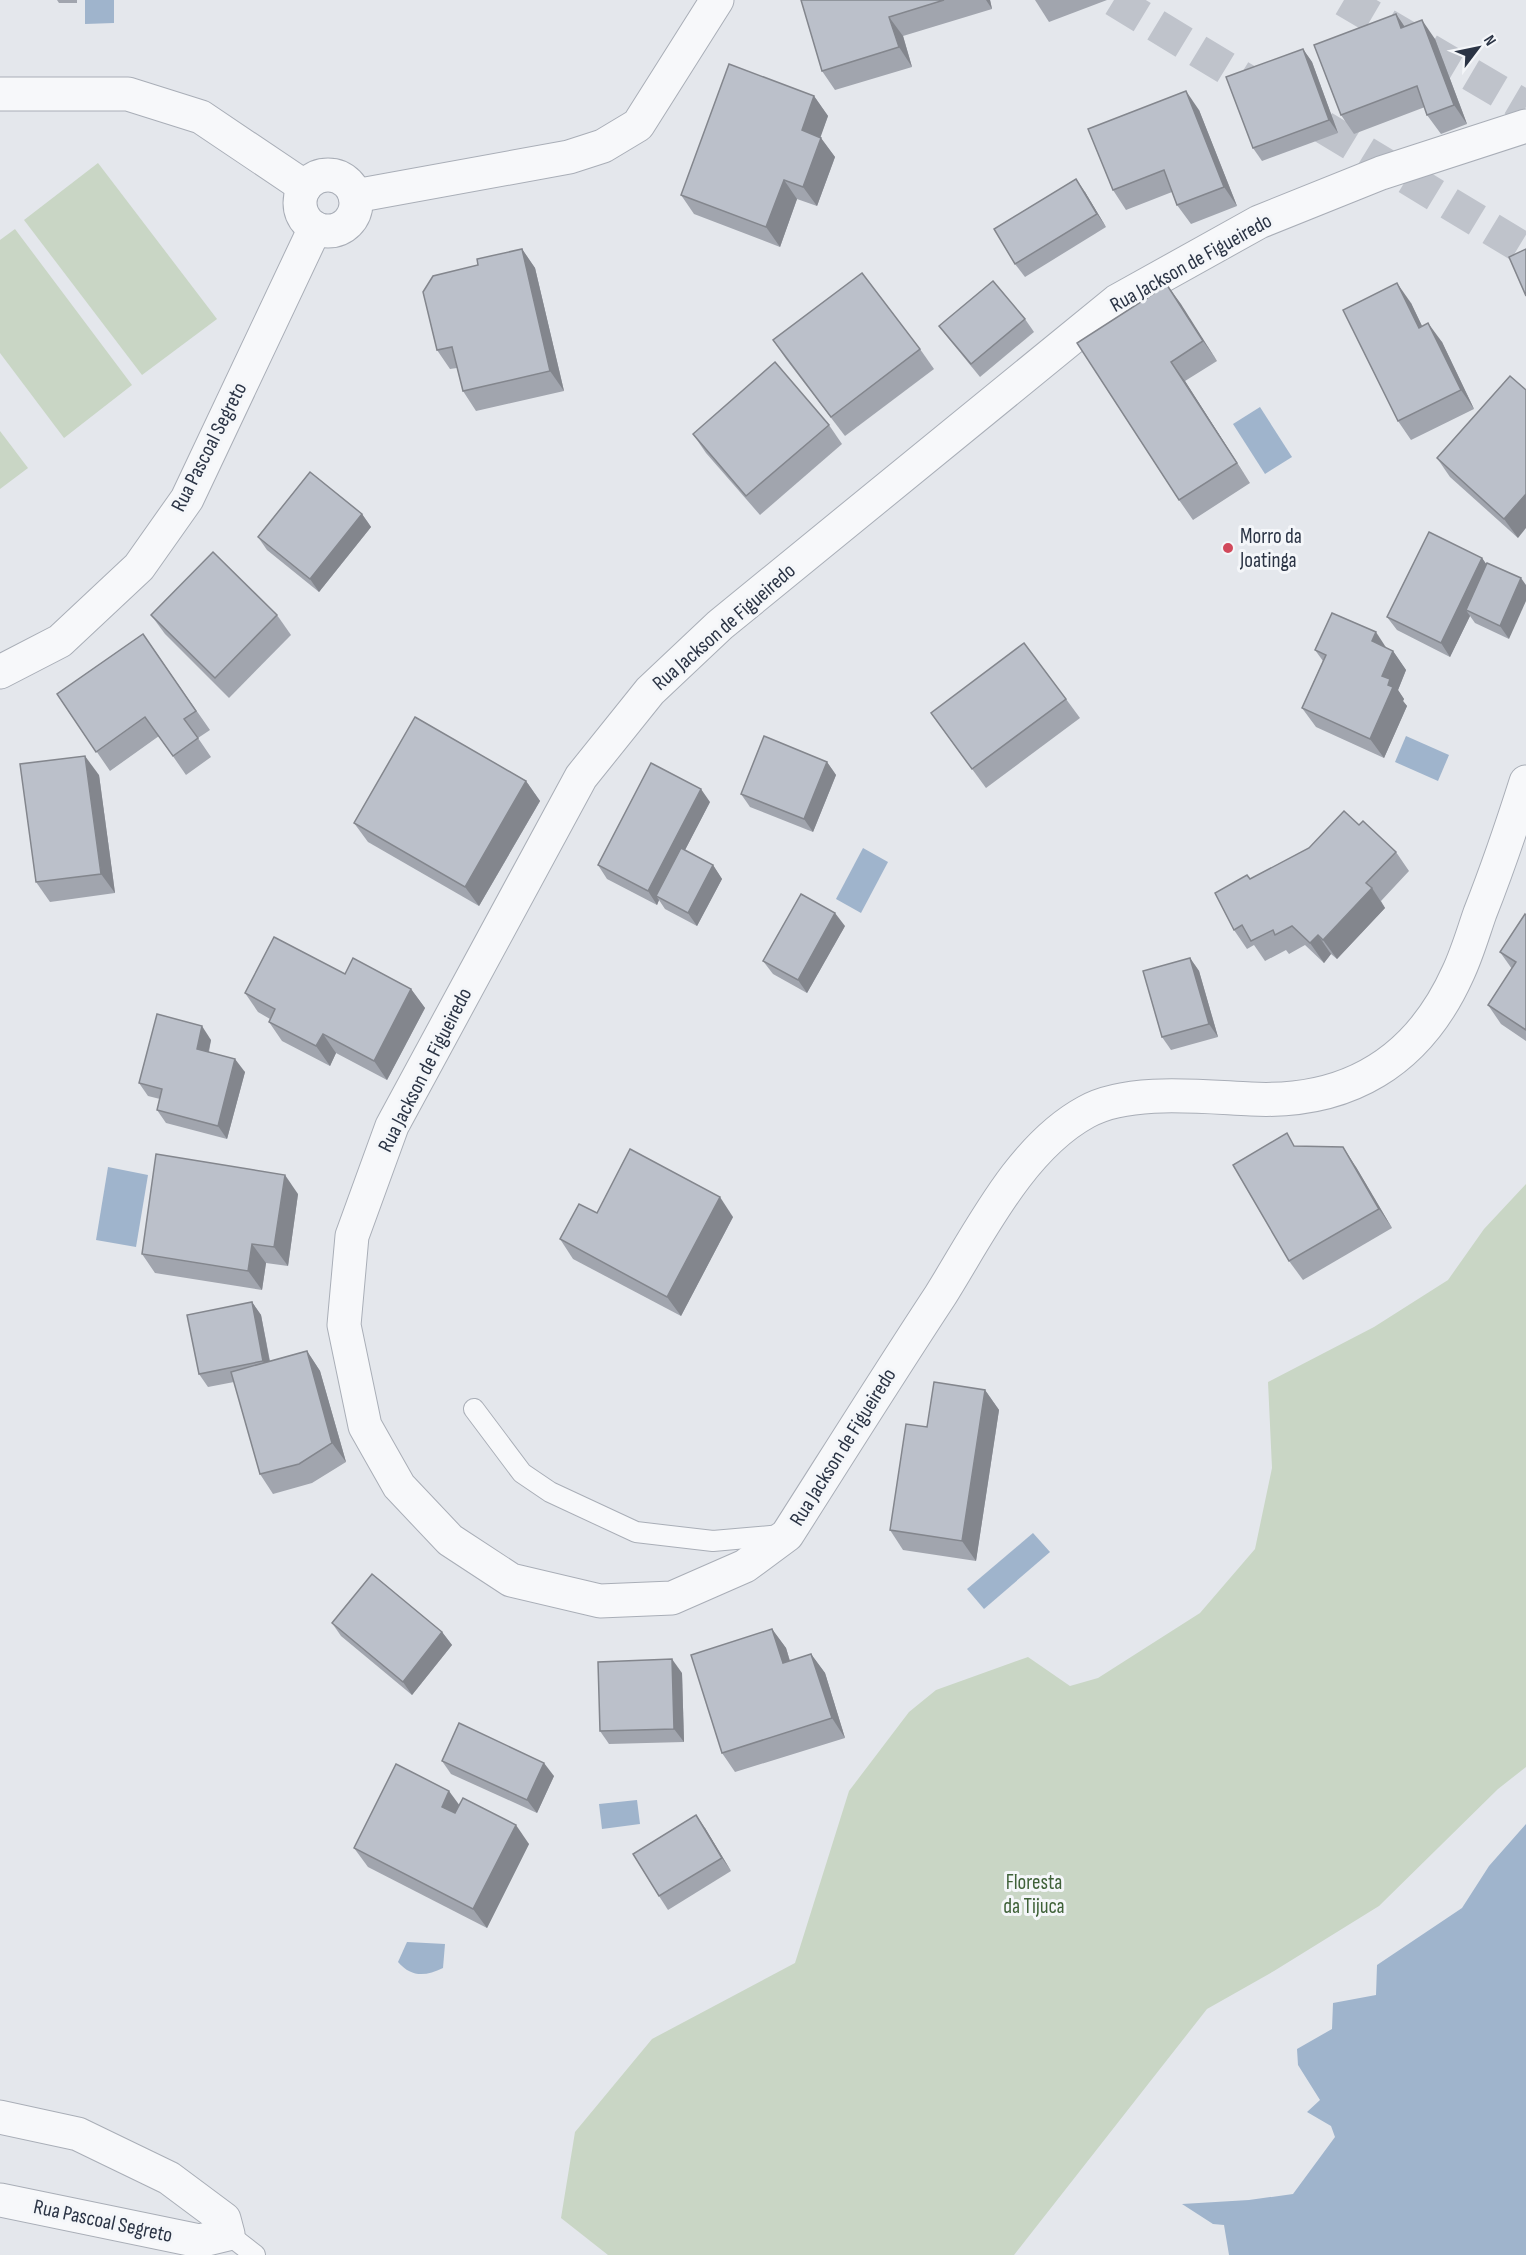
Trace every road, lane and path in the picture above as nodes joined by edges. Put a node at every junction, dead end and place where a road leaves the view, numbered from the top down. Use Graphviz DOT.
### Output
graph roads {
  1 [pos="717,0"];
  2 [pos="0,94"];
  3 [pos="1526,126"];
  4 [pos="305,187"];
  5 [pos="355,196"];
  6 [pos="315,228"];
  7 [pos="0,672"];
  8 [pos="1526,782"];
  9 [pos="474,1409"];
  10 [pos="787,1535"];
  11 [pos="0,2117"];
  12 [pos="0,2200"];
  13 [pos="228,2234"];
  14 [pos="255,2255"];
  1 -- 5 [label="street"];
  2 -- 4 [label="street"];
  3 -- 10 [label="street, Rua Jackson de Figueiredo"];
  4 -- 5 [label="street"];
  4 -- 6 [label="street"];
  5 -- 6 [label="street"];
  6 -- 7 [label="street, Rua Pascoal Segreto"];
  8 -- 10 [label="street, Rua Jackson de Figueiredo"];
  9 -- 10 [label="lane"];
  11 -- 13 [label="street"];
  12 -- 13 [label="street, Rua Pascoal Segreto"];
  13 -- 14 [label="lane"];
}
